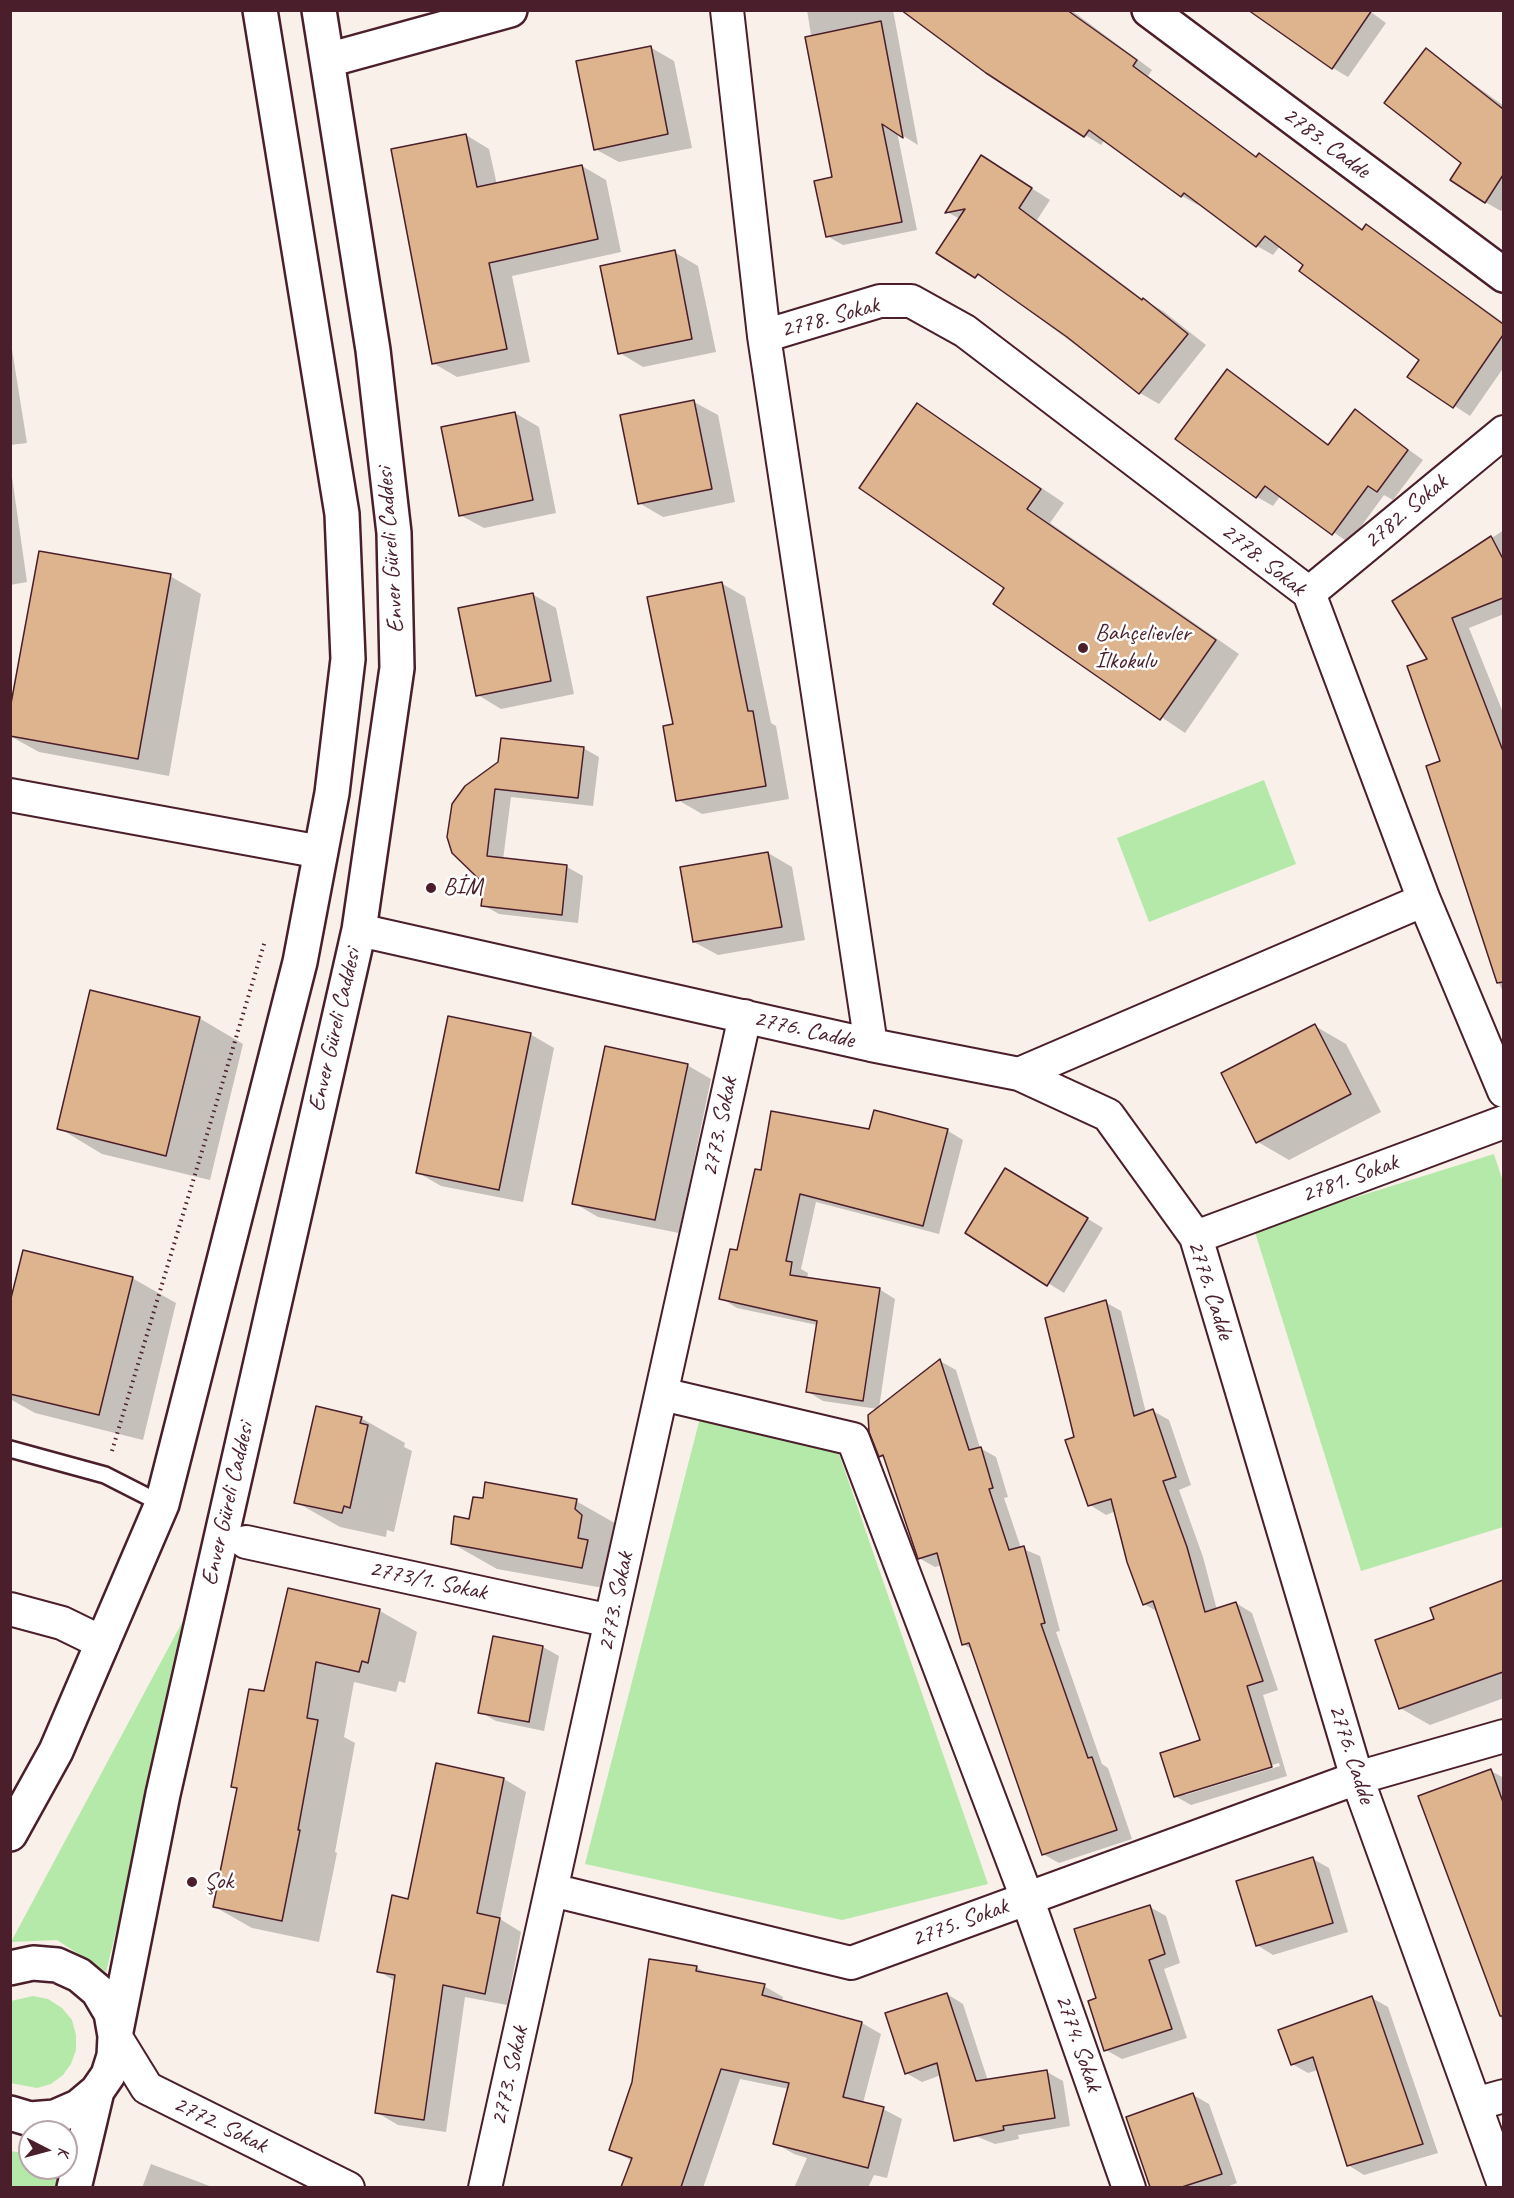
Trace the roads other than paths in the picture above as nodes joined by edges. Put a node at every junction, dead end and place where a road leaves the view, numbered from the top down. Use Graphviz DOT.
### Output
graph roads {
  1 [pos="260,10"];
  2 [pos="320,10"];
  3 [pos="510,10"];
  4 [pos="727,10"];
  5 [pos="1149,10"];
  6 [pos="328,60"];
  7 [pos="1503,276"];
  8 [pos="764,336"];
  9 [pos="1503,432"];
  10 [pos="1309,593"];
  11 [pos="10,795"];
  12 [pos="321,852"];
  13 [pos="1424,900"];
  14 [pos="359,930"];
  15 [pos="745,1016"];
  16 [pos="871,1045"];
  17 [pos="1019,1074"];
  18 [pos="1503,1090"];
  19 [pos="1503,1122"];
  20 [pos="1196,1237"];
  21 [pos="662,1394"];
  22 [pos="10,1449"];
  23 [pos="162,1504"];
  24 [pos="246,1542"];
  25 [pos="10,1609"];
  26 [pos="611,1621"];
  27 [pos="103,1643"];
  28 [pos="1503,1736"];
  29 [pos="1357,1778"];
  30 [pos="10,1834"];
  31 [pos="552,1890"];
  32 [pos="1027,1899"];
  33 [pos="10,1968"];
  34 [pos="116,2036"];
  35 [pos="147,2088"];
  36 [pos="97,2091"];
  37 [pos="1489,2100"];
  38 [pos="10,2114"];
  39 [pos="1503,2185"];
  40 [pos="74,2187"];
  41 [pos="348,2187"];
  42 [pos="485,2187"];
  43 [pos="1129,2187"];
  1 -- 12 [label="main road, Enver Güreli Caddesi"];
  2 -- 6 [label="main road, Enver Güreli Caddesi"];
  3 -- 6 [label="main road"];
  4 -- 8 [label="street"];
  5 -- 7 [label="main road, 2783. Cadde"];
  6 -- 14 [label="main road, Enver Güreli Caddesi"];
  8 -- 10 [label="street, 2778. Sokak"];
  8 -- 16 [label="street"];
  9 -- 10 [label="street, 2782. Sokak"];
  10 -- 13 [label="street, 2778. Sokak"];
  11 -- 12 [label="street"];
  12 -- 23 [label="main road, Enver Güreli Caddesi"];
  13 -- 17 [label="street"];
  13 -- 18 [label="street, 2778. Sokak"];
  14 -- 15 [label="street, 2776. Cadde"];
  14 -- 34 [label="main road, Enver Güreli Caddesi"];
  15 -- 16 [label="street, 2776. Cadde"];
  15 -- 21 [label="street, 2773. Sokak"];
  16 -- 17 [label="street, 2776. Cadde"];
  17 -- 20 [label="street, 2776. Cadde"];
  19 -- 20 [label="street, 2781. Sokak"];
  20 -- 29 [label="street, 2776. Cadde"];
  21 -- 26 [label="street, 2773. Sokak"];
  21 -- 32 [label="street, 2774. Sokak"];
  22 -- 23 [label="lane"];
  23 -- 27 [label="main road, Enver Güreli Caddesi"];
  24 -- 26 [label="street, 2773/1. Sokak"];
  25 -- 27 [label="street"];
  26 -- 31 [label="street, 2773. Sokak"];
  27 -- 30 [label="main road, Enver Güreli Caddesi"];
  28 -- 29 [label="street, 2775. Sokak"];
  29 -- 32 [label="street, 2775. Sokak"];
  29 -- 37 [label="street, 2776. Cadde"];
  31 -- 32 [label="street, 2775. Sokak"];
  31 -- 42 [label="street, 2773. Sokak"];
  32 -- 43 [label="street, 2774. Sokak"];
  33 -- 34 [label="main road"];
  34 -- 35 [label="street, 2772. Sokak"];
  34 -- 36 [label="main road, Enver Güreli Caddesi"];
  35 -- 36 [label="street"];
  35 -- 41 [label="street, 2772. Sokak"];
  36 -- 38 [label="main road"];
  36 -- 40 [label="main road"];
  37 -- 39 [label="street, 2776. Cadde"];
}
